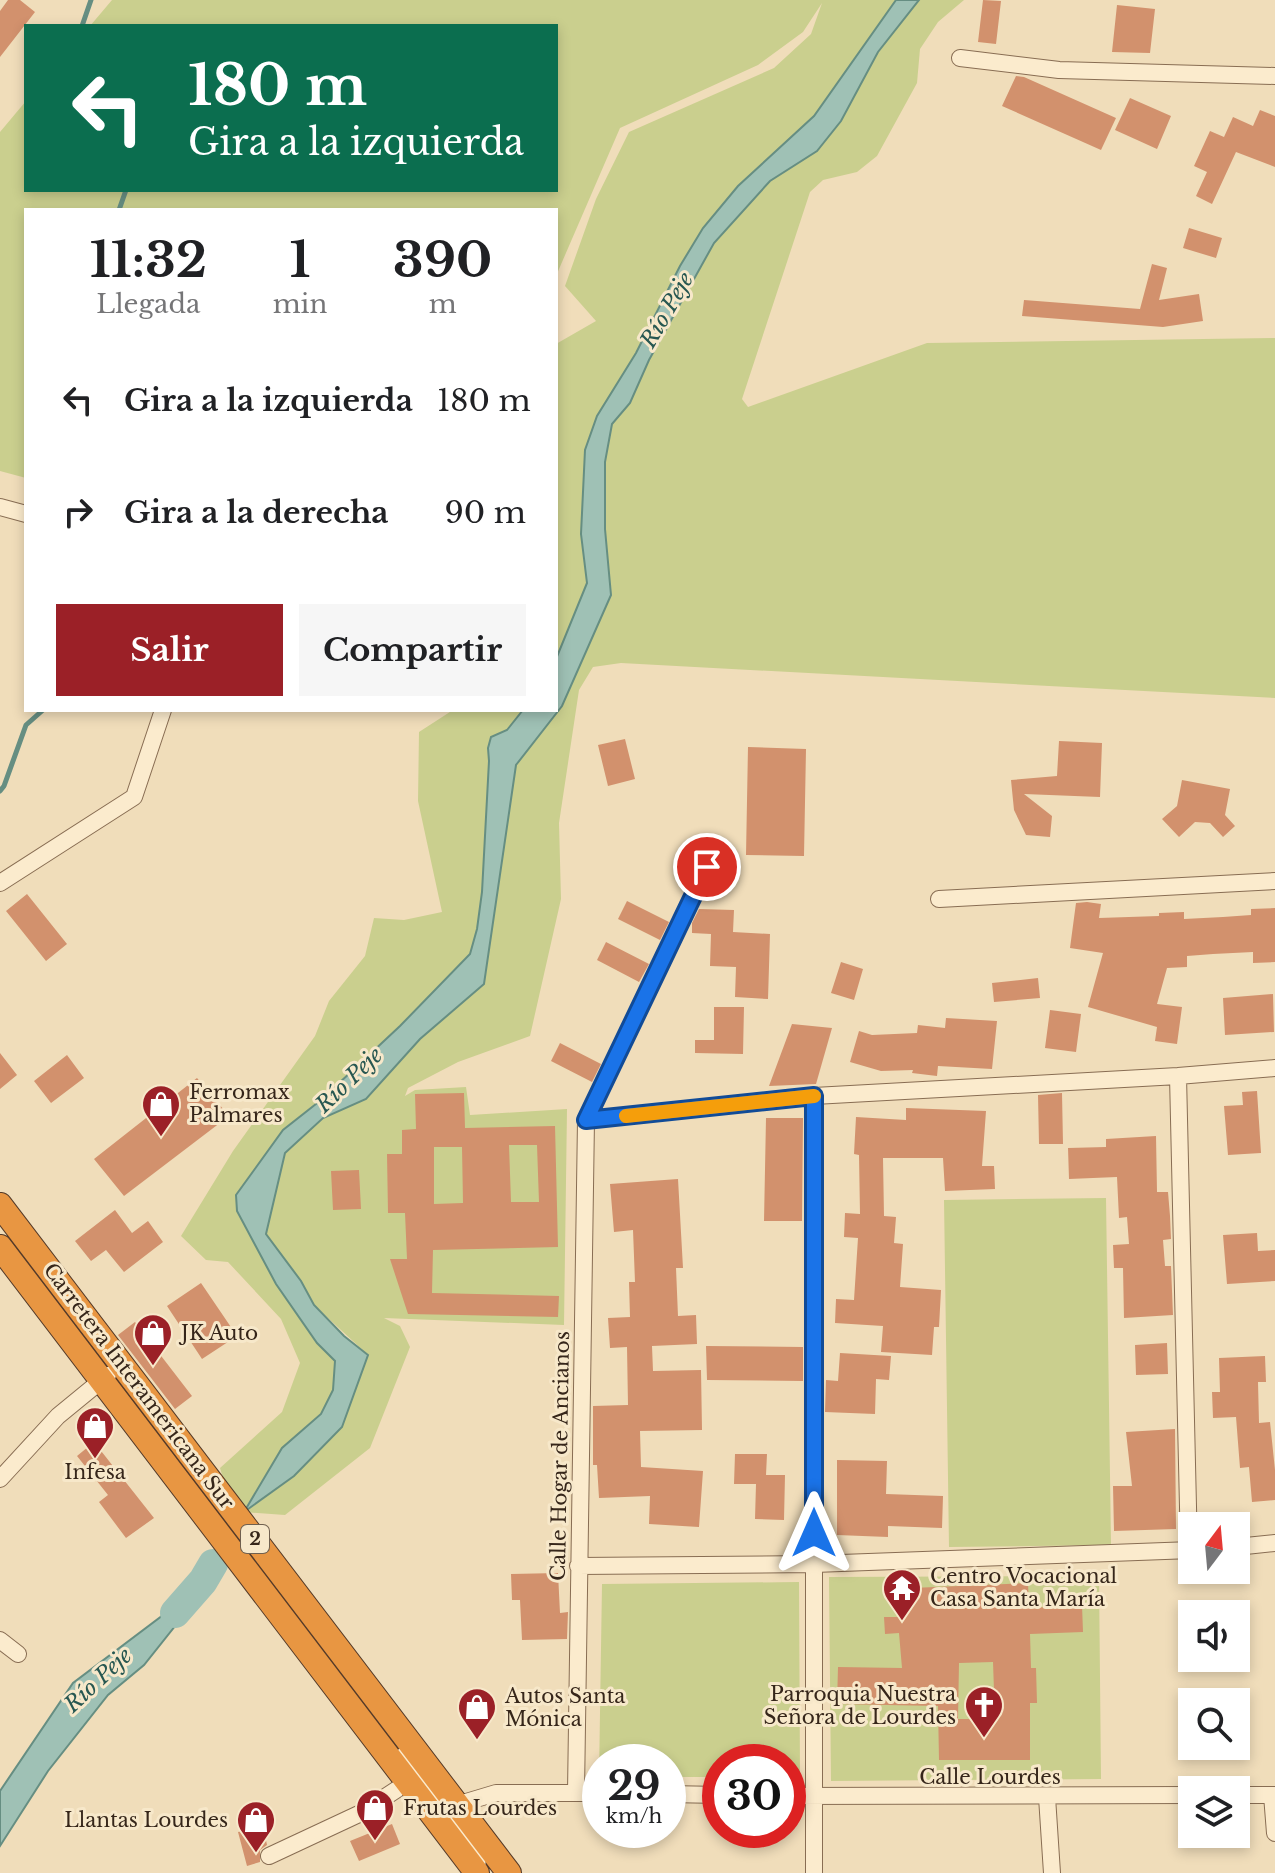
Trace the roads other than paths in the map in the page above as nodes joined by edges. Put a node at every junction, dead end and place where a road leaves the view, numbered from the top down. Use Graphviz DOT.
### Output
graph roads {
  1 [pos="960,58"];
  2 [pos="1275,76"];
  3 [pos="0,507"];
  4 [pos="24,513"];
  5 [pos="162,712"];
  6 [pos="707,867"];
  7 [pos="1275,881"];
  8 [pos="0,883"];
  9 [pos="939,899"];
  10 [pos="1275,1068"];
  11 [pos="1178,1076"];
  12 [pos="814,1096"];
  13 [pos="586,1120"];
  14 [pos="0,1205"];
  15 [pos="0,1247"];
  16 [pos="121,1362"];
  17 [pos="101,1381"];
  18 [pos="0,1479"];
  19 [pos="1190,1512"];
  20 [pos="1275,1543"];
  21 [pos="1250,1546"];
  22 [pos="1178,1550"];
  23 [pos="814,1564"];
  24 [pos="578,1566"];
  25 [pos="0,1640"];
  26 [pos="18,1654"];
  27 [pos="378,1743"];
  28 [pos="408,1782"];
  29 [pos="576,1792"];
  30 [pos="582,1792"];
  31 [pos="1178,1795"];
  32 [pos="1250,1795"];
  33 [pos="1273,1795"];
  34 [pos="806,1797"];
  35 [pos="815,1797"];
  36 [pos="1047,1797"];
  37 [pos="456,1805"];
  38 [pos="1275,1833"];
  39 [pos="269,1856"];
  40 [pos="476,1872"];
  41 [pos="509,1873"];
  42 [pos="814,1873"];
  43 [pos="1052,1873"];
  1 -- 2 [label="street"];
  3 -- 4 [label="street"];
  5 -- 8 [label="street"];
  6 -- 13 [label="street"];
  7 -- 9 [label="street"];
  10 -- 11 [label="street"];
  11 -- 12 [label="street"];
  11 -- 19 [label="street"];
  12 -- 13 [label="street"];
  12 -- 23 [label="street"];
  13 -- 24 [label="street, Calle Hogar de Ancianos"];
  14 -- 16 [label="highway, Carretera Interamericana Sur / 2"];
  15 -- 17 [label="highway, Carretera Interamericana Sur / 2"];
  16 -- 17 [label="street"];
  16 -- 37 [label="highway, Carretera Interamericana Sur / 2"];
  17 -- 18 [label="street"];
  17 -- 27 [label="highway, Carretera Interamericana Sur / 2"];
  20 -- 21 [label="street"];
  22 -- 23 [label="street"];
  23 -- 24 [label="street"];
  23 -- 35 [label="street"];
  24 -- 29 [label="street, Calle Hogar de Ancianos"];
  25 -- 26 [label="street"];
  27 -- 28 [label="highway, Carretera Interamericana Sur / 2"];
  27 -- 37 [label="street"];
  28 -- 39 [label="street"];
  28 -- 40 [label="highway, Carretera Interamericana Sur / 2"];
  29 -- 30 [label="street"];
  29 -- 37 [label="street"];
  31 -- 36 [label="street, Calle Lourdes"];
  32 -- 33 [label="street"];
  33 -- 38 [label="street"];
  34 -- 35 [label="street, Calle Lourdes"];
  35 -- 36 [label="street, Calle Lourdes"];
  35 -- 42 [label="street"];
  36 -- 43 [label="street"];
  37 -- 40 [label="street"];
  37 -- 41 [label="highway, Carretera Interamericana Sur / 2"];
}
